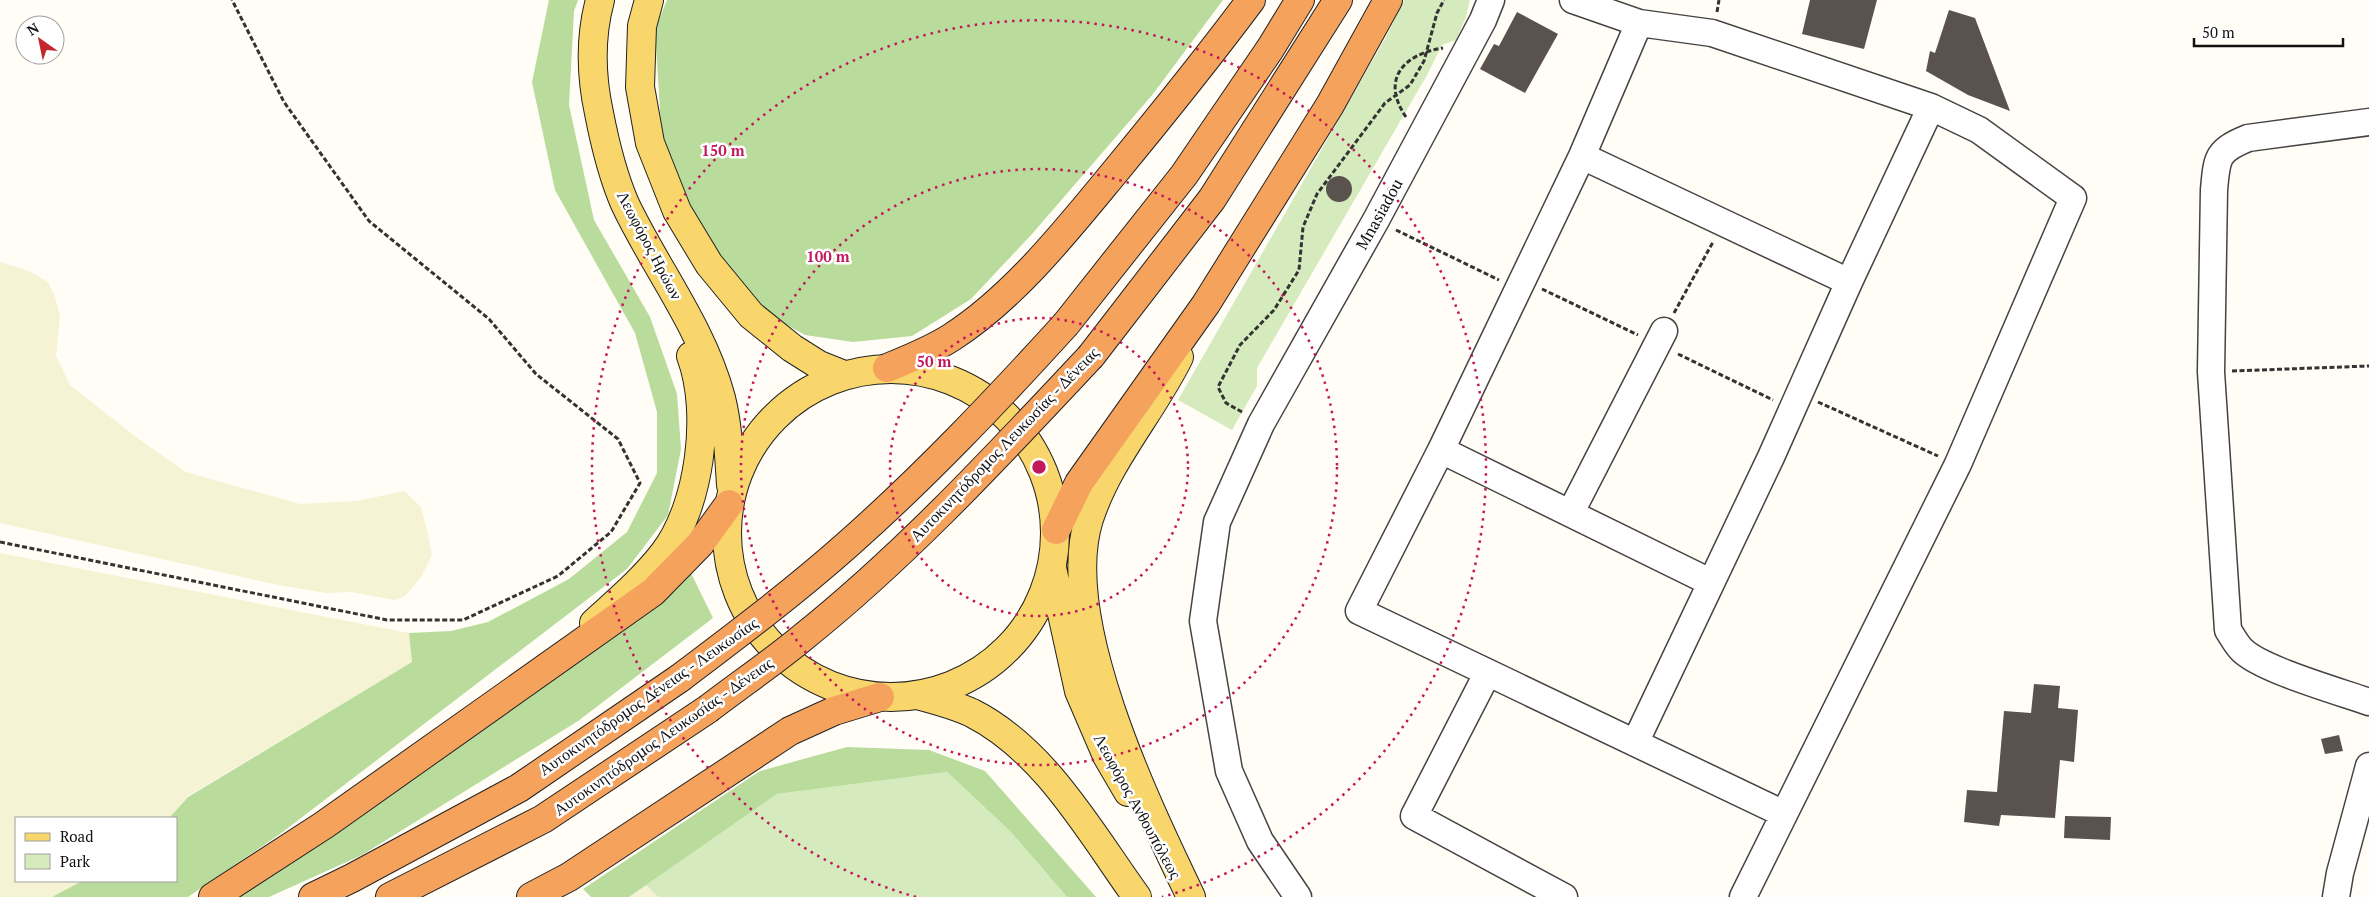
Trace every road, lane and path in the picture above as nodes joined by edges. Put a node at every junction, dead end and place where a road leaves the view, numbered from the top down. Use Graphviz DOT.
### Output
graph roads {
  1 [pos="232,0"];
  2 [pos="600,0"];
  3 [pos="650,0"];
  4 [pos="1251,0"];
  5 [pos="1300,0"];
  6 [pos="1338,0"];
  7 [pos="1388,0"];
  8 [pos="1444,0"];
  9 [pos="1491,0"];
  10 [pos="1573,0"];
  11 [pos="1639,23"];
  12 [pos="1446,47"];
  13 [pos="1428,50"];
  14 [pos="1396,96"];
  15 [pos="1931,107"];
  16 [pos="1406,117"];
  17 [pos="2369,122"];
  18 [pos="1582,156"];
  19 [pos="1376,220"];
  20 [pos="1723,222"];
  21 [pos="653,257"];
  22 [pos="1849,282"];
  23 [pos="1519,284"];
  24 [pos="1206,304"];
  25 [pos="1660,337"];
  26 [pos="2369,366"];
  27 [pos="887,368"];
  28 [pos="2211,372"];
  29 [pos="844,375"];
  30 [pos="1796,402"];
  31 [pos="1253,419"];
  32 [pos="1441,450"];
  33 [pos="1958,464"];
  34 [pos="730,494"];
  35 [pos="1571,512"];
  36 [pos="1056,530"];
  37 [pos="0,542"];
  38 [pos="1052,568"];
  39 [pos="1710,582"];
  40 [pos="1487,674"];
  41 [pos="535,675"];
  42 [pos="918,695"];
  43 [pos="880,697"];
  44 [pos="2369,702"];
  45 [pos="1635,743"];
  46 [pos="2369,766"];
  47 [pos="1784,814"];
  48 [pos="568,877"];
  49 [pos="213,897"];
  50 [pos="313,897"];
  51 [pos="390,897"];
  52 [pos="531,897"];
  53 [pos="542,897"];
  54 [pos="1137,897"];
  55 [pos="1190,897"];
  56 [pos="1298,897"];
  57 [pos="1564,897"];
  58 [pos="1743,897"];
  59 [pos="2336,897"];
  1 -- 37 [label="path"];
  2 -- 21 [label="main road, Λεωφόρος Ηρώων"];
  3 -- 29 [label="main road"];
  4 -- 27 [label="highway"];
  5 -- 50 [label="highway, Αυτοκινητόδρομος Δένειας - Λευκωσίας, bridge"];
  6 -- 51 [label="highway, Αυτοκινητόδρομος Λευκωσίας - Δένειας, bridge"];
  7 -- 24 [label="highway"];
  8 -- 13 [label="path"];
  9 -- 19 [label="street, Mnasiadou"];
  10 -- 11 [label="street"];
  11 -- 15 [label="street"];
  11 -- 18 [label="street"];
  12 -- 13 [label="path"];
  13 -- 14 [label="path"];
  13 -- 14 [label="path"];
  14 -- 16 [label="path"];
  14 -- 31 [label="path"];
  15 -- 22 [label="street"];
  15 -- 33 [label="street"];
  17 -- 28 [label="street"];
  18 -- 20 [label="street"];
  18 -- 23 [label="street"];
  19 -- 23 [label="path"];
  19 -- 31 [label="street, Mnasiadou"];
  20 -- 22 [label="street"];
  20 -- 25 [label="path"];
  21 -- 34 [label="main road, Λεωφόρος Ηρώων"];
  21 -- 41 [label="main road"];
  22 -- 30 [label="street"];
  23 -- 25 [label="path"];
  23 -- 32 [label="street"];
  24 -- 36 [label="highway"];
  24 -- 55 [label="main road"];
  25 -- 30 [label="path"];
  25 -- 35 [label="street"];
  26 -- 28 [label="path"];
  27 -- 29 [label="main road"];
  27 -- 36 [label="main road"];
  28 -- 44 [label="street"];
  29 -- 34 [label="main road"];
  30 -- 33 [label="path"];
  30 -- 39 [label="street"];
  31 -- 56 [label="street, Mnasiadou"];
  32 -- 35 [label="street"];
  32 -- 40 [label="street"];
  33 -- 47 [label="street"];
  34 -- 41 [label="highway"];
  34 -- 43 [label="main road"];
  35 -- 39 [label="street"];
  36 -- 38 [label="main road"];
  38 -- 42 [label="main road"];
  38 -- 55 [label="main road, Λεωφόρος Ανθουπόλεως"];
  39 -- 45 [label="street"];
  40 -- 45 [label="street"];
  40 -- 57 [label="street"];
  41 -- 49 [label="highway"];
  42 -- 43 [label="main road"];
  42 -- 54 [label="main road"];
  43 -- 48 [label="highway"];
  45 -- 47 [label="street"];
  46 -- 59 [label="street"];
  47 -- 58 [label="street"];
  48 -- 52 [label="highway"];
  48 -- 53 [label="street"];
}
